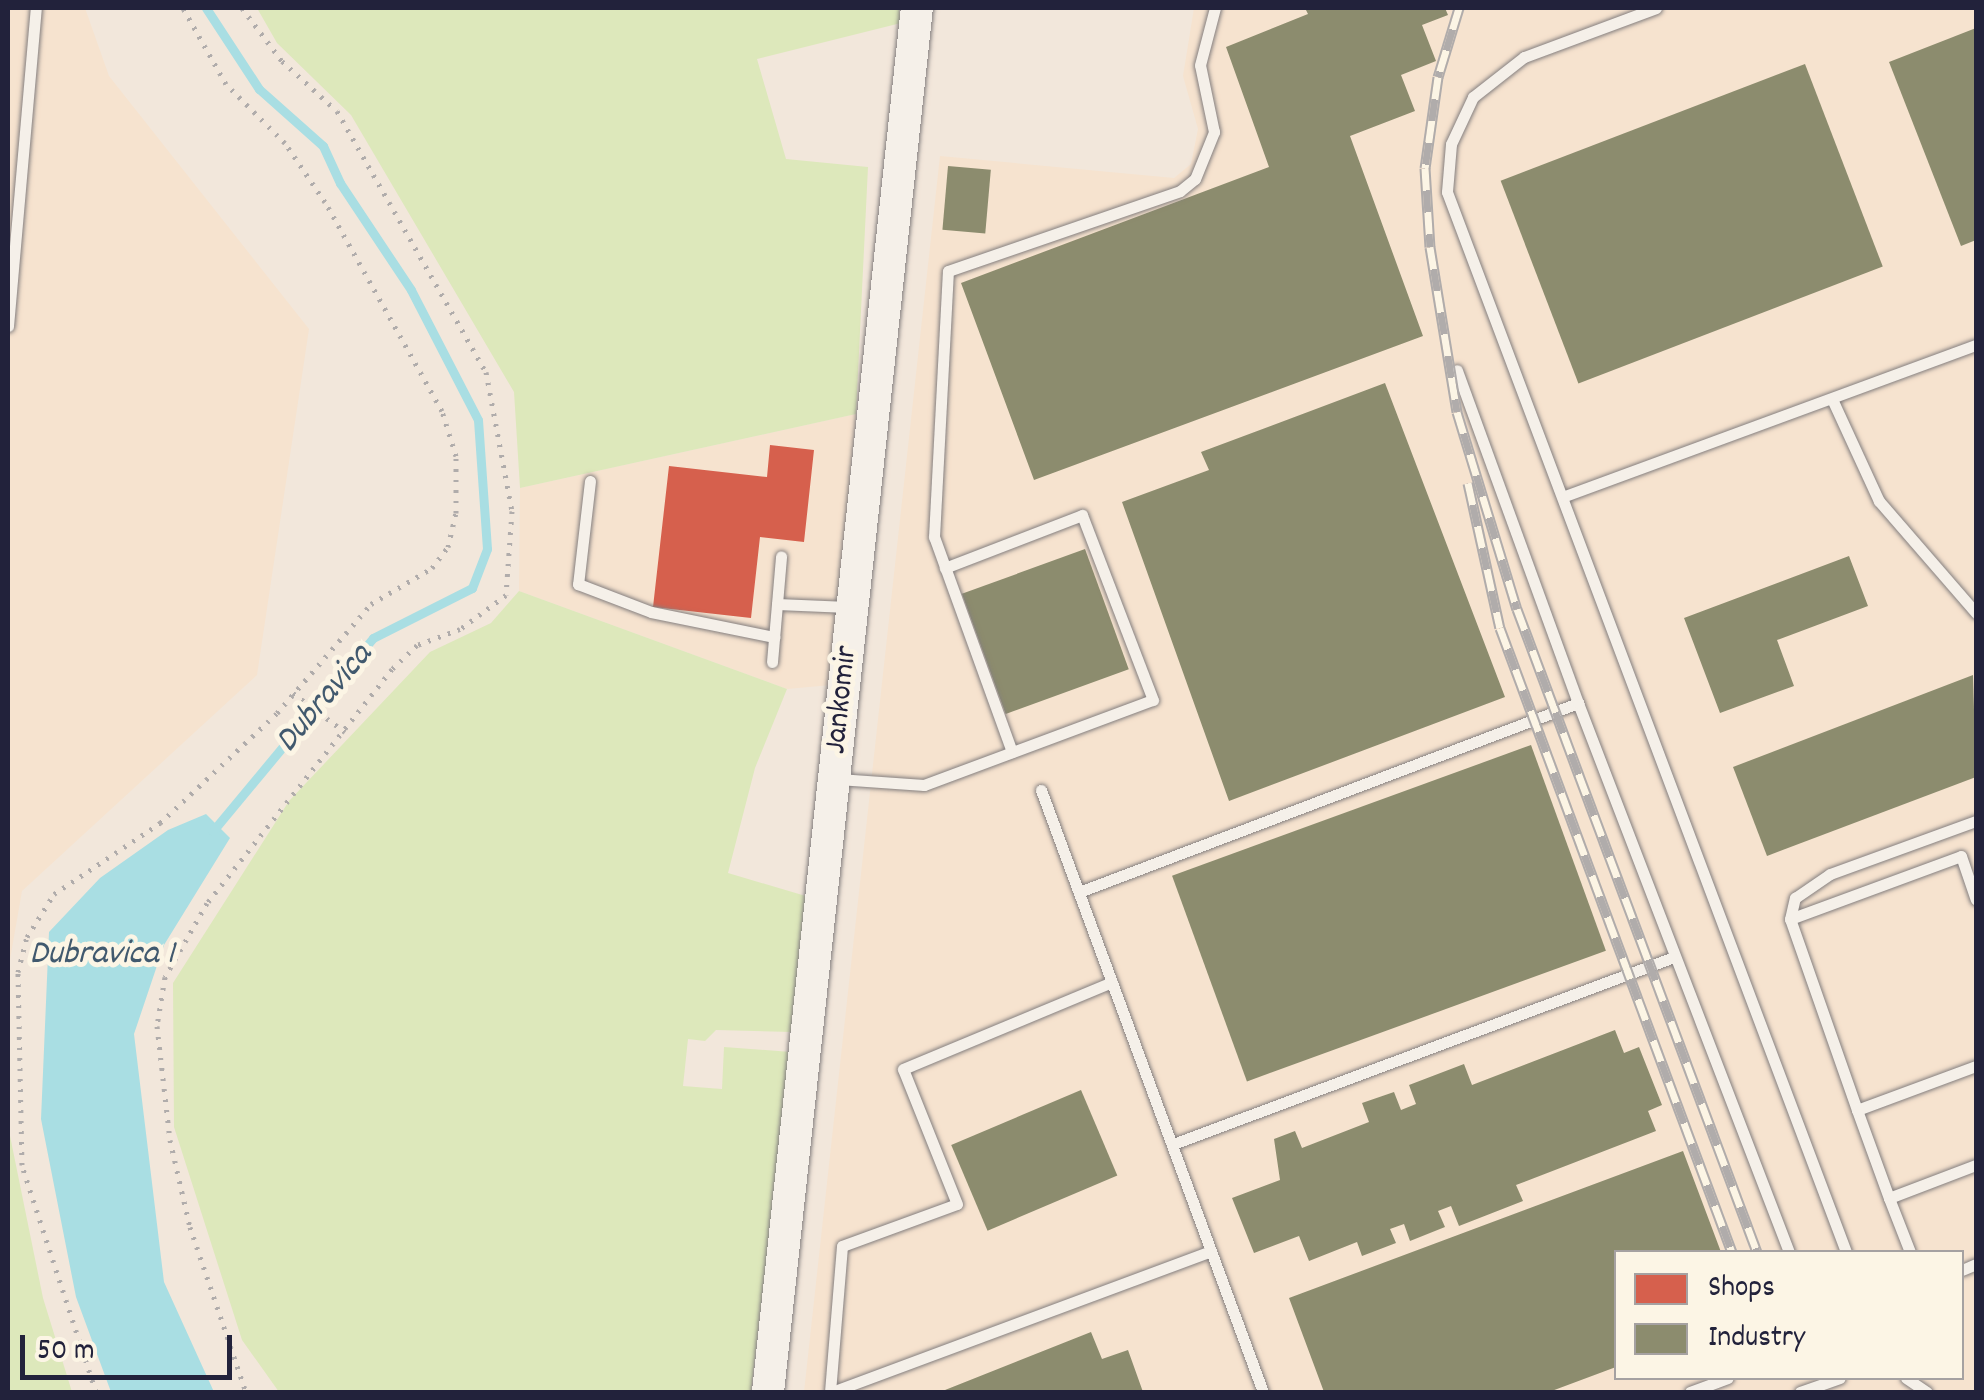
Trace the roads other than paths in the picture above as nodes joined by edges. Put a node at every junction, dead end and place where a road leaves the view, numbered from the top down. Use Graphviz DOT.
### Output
graph roads {
  1 [pos="36,8"];
  2 [pos="917,8"];
  3 [pos="1215,8"];
  4 [pos="1656,8"];
  5 [pos="8,326"];
  6 [pos="1976,345"];
  7 [pos="1457,370"];
  8 [pos="1832,399"];
  9 [pos="590,481"];
  10 [pos="1566,496"];
  11 [pos="781,556"];
  12 [pos="945,568"];
  13 [pos="777,604"];
  14 [pos="852,607"];
  15 [pos="1976,613"];
  16 [pos="774,637"];
  17 [pos="772,662"];
  18 [pos="1578,703"];
  19 [pos="1012,752"];
  20 [pos="834,779"];
  21 [pos="1041,790"];
  22 [pos="1976,821"];
  23 [pos="1079,892"];
  24 [pos="1976,900"];
  25 [pos="1790,919"];
  26 [pos="1674,957"];
  27 [pos="1112,982"];
  28 [pos="1976,1066"];
  29 [pos="1857,1110"];
  30 [pos="1172,1144"];
  31 [pos="1976,1165"];
  32 [pos="1890,1198"];
  33 [pos="1211,1250"];
  34 [pos="1788,1250"];
  35 [pos="1845,1250"];
  36 [pos="1909,1250"];
  37 [pos="1723,1380"];
  38 [pos="1834,1380"];
  39 [pos="867,1386"];
  40 [pos="768,1392"];
  41 [pos="831,1392"];
  42 [pos="1264,1392"];
  43 [pos="1690,1392"];
  44 [pos="1800,1392"];
  1 -- 5 [label="lane"];
  2 -- 14 [label="street, Jankomir"];
  3 -- 12 [label="lane"];
  4 -- 10 [label="lane"];
  6 -- 8 [label="lane"];
  7 -- 18 [label="lane"];
  8 -- 10 [label="lane"];
  8 -- 15 [label="lane"];
  9 -- 16 [label="lane"];
  10 -- 35 [label="lane"];
  11 -- 13 [label="lane"];
  12 -- 19 [label="lane"];
  12 -- 19 [label="lane"];
  13 -- 14 [label="lane"];
  13 -- 16 [label="lane"];
  14 -- 20 [label="street, Jankomir"];
  16 -- 17 [label="lane"];
  18 -- 23 [label="lane"];
  18 -- 26 [label="lane"];
  19 -- 20 [label="lane"];
  20 -- 40 [label="street, Jankomir"];
  21 -- 23 [label="lane"];
  22 -- 25 [label="lane"];
  23 -- 27 [label="lane"];
  24 -- 25 [label="lane"];
  25 -- 29 [label="lane"];
  26 -- 30 [label="lane"];
  26 -- 34 [label="lane"];
  27 -- 30 [label="lane"];
  27 -- 41 [label="lane"];
  28 -- 29 [label="lane"];
  29 -- 32 [label="lane"];
  30 -- 33 [label="lane"];
  31 -- 32 [label="lane"];
  32 -- 36 [label="lane"];
  33 -- 39 [label="lane"];
  33 -- 42 [label="lane"];
  37 -- 43 [label="lane"];
  38 -- 44 [label="lane"];
  39 -- 41 [label="lane"];
}
